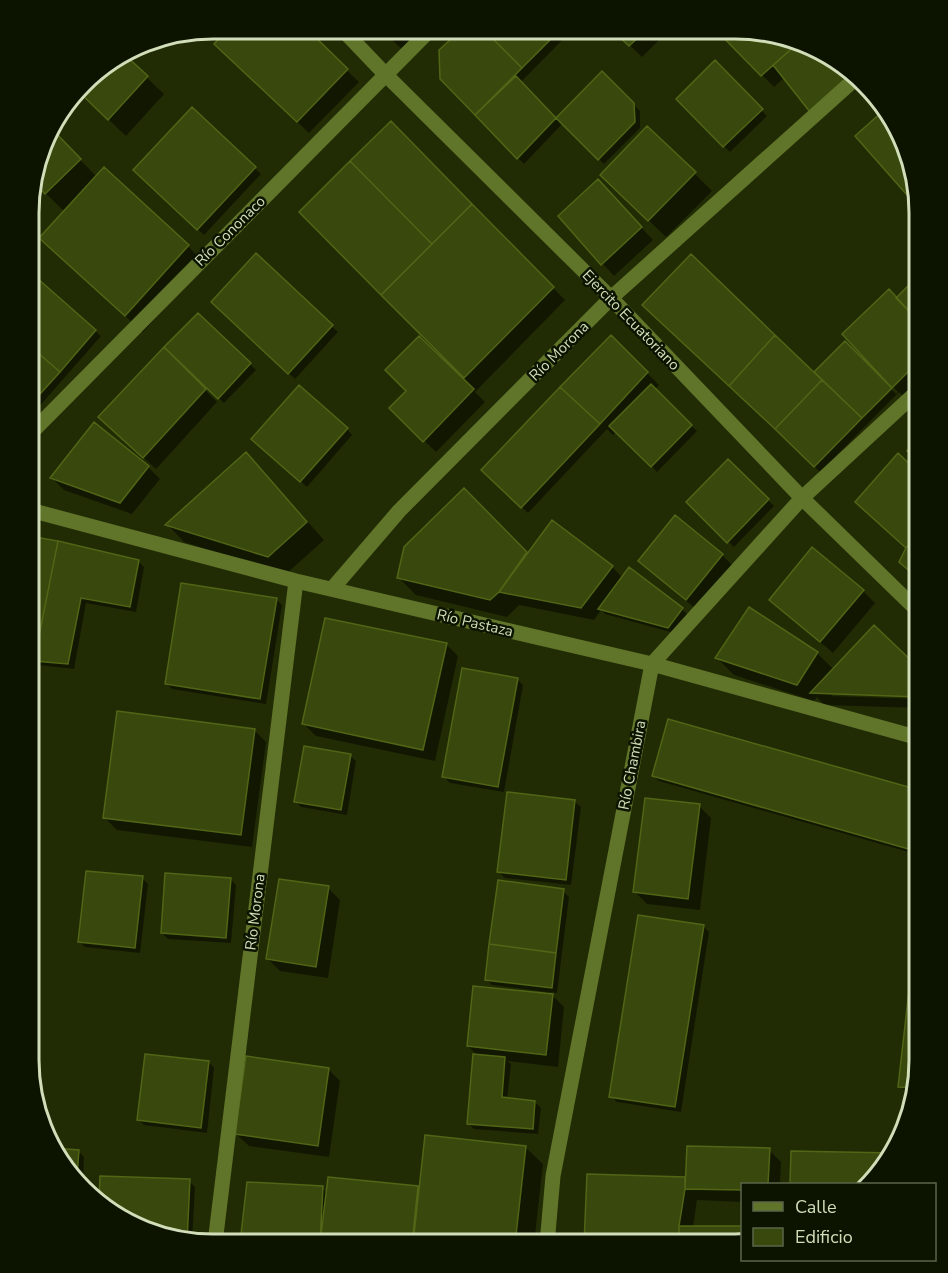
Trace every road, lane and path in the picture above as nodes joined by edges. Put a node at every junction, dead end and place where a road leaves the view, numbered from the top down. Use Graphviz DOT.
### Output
graph roads {
  1 [pos="352,39"];
  2 [pos="421,39"];
  3 [pos="385,74"];
  4 [pos="850,83"];
  5 [pos="611,298"];
  6 [pos="909,399"];
  7 [pos="39,425"];
  8 [pos="802,498"];
  9 [pos="39,512"];
  10 [pos="296,581"];
  11 [pos="332,589"];
  12 [pos="909,602"];
  13 [pos="652,664"];
  14 [pos="909,735"];
  15 [pos="216,1234"];
  16 [pos="548,1234"];
  1 -- 3 [label="street, Ejercito Ecuatoriano"];
  2 -- 3 [label="street, Río Cononaco"];
  3 -- 5 [label="street, Ejercito Ecuatoriano"];
  3 -- 7 [label="street, Río Cononaco"];
  4 -- 5 [label="street, Río Morona"];
  5 -- 8 [label="street, Ejercito Ecuatoriano"];
  5 -- 11 [label="street, Río Morona"];
  6 -- 8 [label="street"];
  8 -- 12 [label="street, Ejercito Ecuatoriano"];
  8 -- 13 [label="street"];
  9 -- 10 [label="street, Río Pastaza"];
  10 -- 11 [label="street, Río Pastaza"];
  10 -- 15 [label="street, Río Morona"];
  11 -- 13 [label="street, Río Pastaza"];
  13 -- 14 [label="street, Río Pastaza"];
  13 -- 16 [label="street, Río Chambira"];
}
